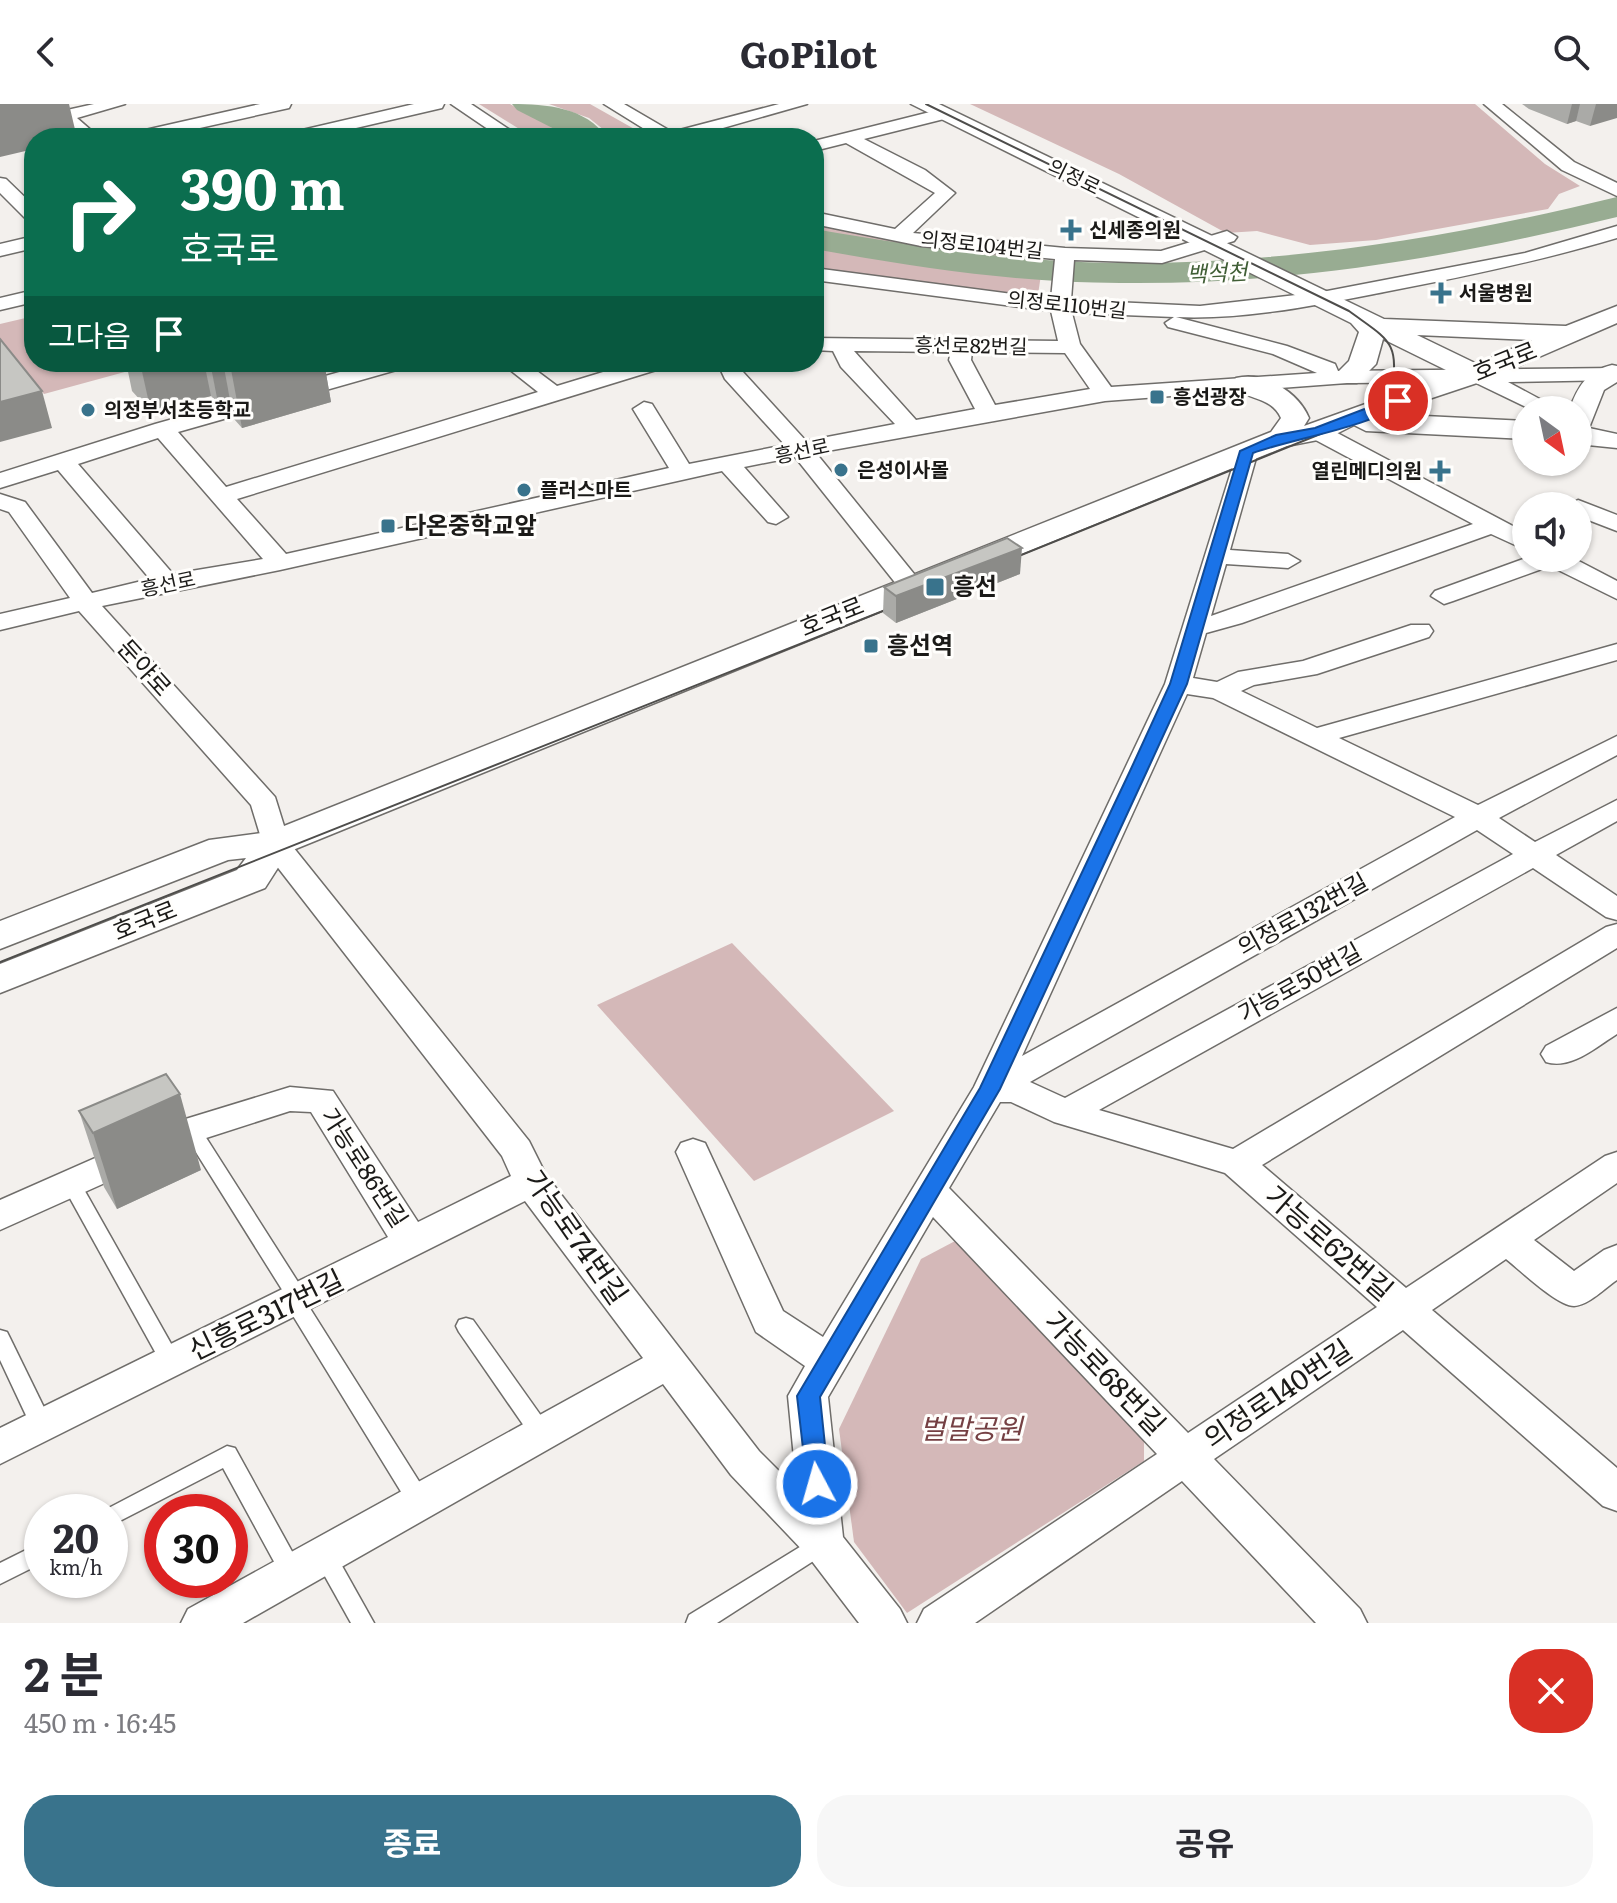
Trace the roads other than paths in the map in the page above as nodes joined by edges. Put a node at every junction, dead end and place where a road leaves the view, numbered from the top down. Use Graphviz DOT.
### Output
graph roads {
  1 [pos="117,104"];
  2 [pos="283,104"];
  3 [pos="436,104"];
  4 [pos="459,104"];
  5 [pos="612,104"];
  6 [pos="799,104"];
  7 [pos="1492,104"];
  8 [pos="932,109"];
  9 [pos="57,110"];
  10 [pos="79,128"];
  11 [pos="176,128"];
  12 [pos="334,128"];
  13 [pos="497,128"];
  14 [pos="654,128"];
  15 [pos="707,128"];
  16 [pos="0,130"];
  17 [pos="848,137"];
  18 [pos="824,143"];
  19 [pos="0,183"];
  20 [pos="1613,189"];
  21 [pos="24,206"];
  22 [pos="824,220"];
  23 [pos="1617,232"];
  24 [pos="899,235"];
  25 [pos="1220,243"];
  26 [pos="24,244"];
  27 [pos="0,250"];
  28 [pos="1065,254"];
  29 [pos="824,275"];
  30 [pos="942,292"];
  31 [pos="824,296"];
  32 [pos="1316,296"];
  33 [pos="24,298"];
  34 [pos="0,304"];
  35 [pos="1058,306"];
  36 [pos="1135,312"];
  37 [pos="1617,314"];
  38 [pos="1368,322"];
  39 [pos="1577,330"];
  40 [pos="824,344"];
  41 [pos="841,345"];
  42 [pos="963,347"];
  43 [pos="1069,347"];
  44 [pos="364,372"];
  45 [pos="525,372"];
  46 [pos="624,372"];
  47 [pos="732,372"];
  48 [pos="1476,374"];
  49 [pos="1614,374"];
  50 [pos="1338,377"];
  51 [pos="1246,384"];
  52 [pos="553,393"];
  53 [pos="1105,394"];
  54 [pos="1521,396"];
  55 [pos="1588,396"];
  56 [pos="644,409"];
  57 [pos="988,413"];
  58 [pos="910,427"];
  59 [pos="163,429"];
  60 [pos="1325,429"];
  61 [pos="1512,429"];
  62 [pos="1592,431"];
  63 [pos="1281,438"];
  64 [pos="1592,438"];
  65 [pos="1615,442"];
  66 [pos="802,451"];
  67 [pos="1247,451"];
  68 [pos="62,460"];
  69 [pos="729,465"];
  70 [pos="683,472"];
  71 [pos="0,481"];
  72 [pos="224,495"];
  73 [pos="0,501"];
  74 [pos="1592,514"];
  75 [pos="776,517"];
  76 [pos="1617,524"];
  77 [pos="1493,525"];
  78 [pos="1512,535"];
  79 [pos="1216,556"];
  80 [pos="1288,561"];
  81 [pos="280,563"];
  82 [pos="1512,572"];
  83 [pos="1587,572"];
  84 [pos="1610,581"];
  85 [pos="167,583"];
  86 [pos="910,585"];
  87 [pos="1444,596"];
  88 [pos="86,603"];
  89 [pos="0,622"];
  90 [pos="1195,628"];
  91 [pos="1420,631"];
  92 [pos="1617,652"];
  93 [pos="1178,684"];
  94 [pos="1220,691"];
  95 [pos="1314,737"];
  96 [pos="1617,744"];
  97 [pos="1617,809"];
  98 [pos="1478,817"];
  99 [pos="275,844"];
  100 [pos="1533,854"];
  101 [pos="1617,910"];
  102 [pos="1617,934"];
  103 [pos="0,936"];
  104 [pos="0,979"];
  105 [pos="1617,1019"];
  106 [pos="1558,1054"];
  107 [pos="990,1089"];
  108 [pos="1066,1113"];
  109 [pos="191,1130"];
  110 [pos="693,1152"];
  111 [pos="1237,1163"];
  112 [pos="1617,1165"];
  113 [pos="70,1182"];
  114 [pos="531,1182"];
  115 [pos="932,1193"];
  116 [pos="0,1216"];
  117 [pos="1507,1239"];
  118 [pos="411,1242"];
  119 [pos="1617,1260"];
  120 [pos="296,1300"];
  121 [pos="1404,1308"];
  122 [pos="466,1326"];
  123 [pos="0,1338"];
  124 [pos="827,1360"];
  125 [pos="171,1362"];
  126 [pos="667,1363"];
  127 [pos="42,1426"];
  128 [pos="541,1433"];
  129 [pos="0,1447"];
  130 [pos="1185,1457"];
  131 [pos="1617,1493"];
  132 [pos="419,1501"];
  133 [pos="128,1507"];
  134 [pos="823,1543"];
  135 [pos="24,1561"];
  136 [pos="308,1564"];
  137 [pos="0,1574"];
  138 [pos="1342,1622"];
  139 [pos="203,1623"];
  140 [pos="363,1623"];
  141 [pos="697,1623"];
  142 [pos="885,1623"];
  143 [pos="939,1623"];
  1 -- 9 [label="street"];
  2 -- 11 [label="street"];
  3 -- 12 [label="street"];
  4 -- 13 [label="street"];
  5 -- 14 [label="street"];
  6 -- 15 [label="street"];
  7 -- 20 [label="street"];
  8 -- 17 [label="street"];
  8 -- 25 [label="street, 의정로"];
  9 -- 10 [label="street"];
  9 -- 16 [label="street"];
  17 -- 18 [label="street"];
  17 -- 24 [label="street, 의정로104번길"];
  19 -- 21 [label="street"];
  22 -- 24 [label="street, 의정로104번길"];
  23 -- 32 [label="street, 의정로110번길"];
  24 -- 28 [label="street, 의정로104번길"];
  25 -- 28 [label="street, 의정로104번길"];
  25 -- 32 [label="street, 의정로"];
  26 -- 27 [label="street"];
  28 -- 35 [label="street"];
  29 -- 30 [label="street, 의정로110번길"];
  30 -- 31 [label="street"];
  30 -- 35 [label="street, 의정로110번길"];
  32 -- 36 [label="street, 의정로110번길"];
  32 -- 38 [label="street"];
  33 -- 34 [label="street"];
  35 -- 36 [label="street, 의정로110번길"];
  35 -- 43 [label="street"];
  36 -- 50 [label="street"];
  37 -- 39 [label="street, 호국로"];
  38 -- 39 [label="street"];
  38 -- 48 [label="street"];
  38 -- 50 [label="street"];
  39 -- 48 [label="street, 호국로"];
  39 -- 49 [label="street"];
  40 -- 41 [label="street, 흥선로82번길"];
  41 -- 42 [label="street, 흥선로82번길"];
  41 -- 58 [label="street"];
  42 -- 43 [label="street, 흥선로82번길"];
  42 -- 57 [label="street"];
  43 -- 53 [label="street"];
  44 -- 59 [label="street"];
  45 -- 52 [label="street"];
  46 -- 52 [label="street"];
  47 -- 66 [label="street"];
  48 -- 49 [label="street, 흥선로"];
  48 -- 50 [label="street, 흥선로"];
  48 -- 54 [label="street"];
  48 -- 60 [label="street, 호국로"];
  49 -- 55 [label="street"];
  50 -- 51 [label="street, 흥선로"];
  51 -- 53 [label="street, 흥선로"];
  51 -- 63 [label="street"];
  52 -- 72 [label="street"];
  53 -- 57 [label="street, 흥선로"];
  56 -- 70 [label="street"];
  57 -- 58 [label="street, 흥선로"];
  58 -- 66 [label="street, 흥선로"];
  59 -- 68 [label="street"];
  59 -- 72 [label="street"];
  60 -- 61 [label="street"];
  60 -- 63 [label="street, 호국로"];
  60 -- 77 [label="street"];
  62 -- 65 [label="street"];
  63 -- 67 [label="street, 호국로"];
  64 -- 65 [label="street"];
  66 -- 69 [label="street, 흥선로"];
  66 -- 86 [label="street"];
  67 -- 79 [label="street"];
  67 -- 86 [label="street, 호국로"];
  68 -- 71 [label="street"];
  68 -- 85 [label="street"];
  69 -- 70 [label="street, 흥선로"];
  69 -- 75 [label="street"];
  70 -- 81 [label="street, 흥선로"];
  72 -- 81 [label="street"];
  73 -- 88 [label="street, 둔야로"];
  74 -- 76 [label="street"];
  77 -- 78 [label="street"];
  77 -- 90 [label="street"];
  79 -- 80 [label="street"];
  79 -- 90 [label="street"];
  81 -- 85 [label="street, 흥선로"];
  82 -- 87 [label="street"];
  83 -- 84 [label="street"];
  85 -- 88 [label="street, 흥선로"];
  86 -- 99 [label="street, 호국로"];
  88 -- 89 [label="street, 흥선로"];
  88 -- 99 [label="street, 둔야로"];
  90 -- 93 [label="street"];
  91 -- 94 [label="street"];
  92 -- 95 [label="street"];
  93 -- 94 [label="street"];
  93 -- 107 [label="street"];
  94 -- 95 [label="street"];
  95 -- 98 [label="street"];
  96 -- 98 [label="street, 의정로132번길"];
  97 -- 100 [label="street, 가능로50번길"];
  98 -- 100 [label="street"];
  98 -- 107 [label="street, 의정로132번길"];
  99 -- 103 [label="street, 호국로"];
  99 -- 104 [label="street, 호국로"];
  99 -- 114 [label="street, 가능로74번길"];
  100 -- 101 [label="street"];
  100 -- 108 [label="street, 가능로50번길"];
  102 -- 111 [label="street"];
  105 -- 106 [label="street"];
  107 -- 108 [label="street, 가능로62번길"];
  107 -- 115 [label="street"];
  108 -- 111 [label="street, 가능로62번길"];
  109 -- 113 [label="street, 가능로86번길"];
  109 -- 118 [label="street, 가능로86번길"];
  109 -- 120 [label="lane"];
  110 -- 124 [label="street"];
  111 -- 121 [label="street, 가능로62번길"];
  112 -- 117 [label="street, 의정로140번길"];
  113 -- 116 [label="street, 가능로86번길"];
  113 -- 125 [label="lane"];
  114 -- 118 [label="street, 신흥로317번길"];
  114 -- 126 [label="street, 가능로74번길"];
  115 -- 124 [label="street"];
  115 -- 130 [label="street, 가능로68번길"];
  117 -- 119 [label="street"];
  117 -- 121 [label="street, 의정로140번길"];
  118 -- 120 [label="street, 신흥로317번길"];
  120 -- 125 [label="street, 신흥로317번길"];
  120 -- 132 [label="lane"];
  121 -- 130 [label="street, 의정로140번길"];
  121 -- 131 [label="street, 가능로62번길"];
  122 -- 128 [label="lane"];
  123 -- 127 [label="lane"];
  124 -- 134 [label="street"];
  125 -- 127 [label="street, 신흥로317번길"];
  126 -- 128 [label="street"];
  126 -- 134 [label="street, 가능로74번길"];
  127 -- 129 [label="street, 신흥로317번길"];
  128 -- 132 [label="street"];
  130 -- 138 [label="street, 가능로68번길"];
  130 -- 143 [label="street, 의정로140번길"];
  132 -- 136 [label="street"];
  133 -- 136 [label="lane"];
  134 -- 141 [label="lane"];
  134 -- 142 [label="street, 가능로74번길"];
  135 -- 137 [label="lane"];
  136 -- 139 [label="street"];
  136 -- 140 [label="lane"];
}
